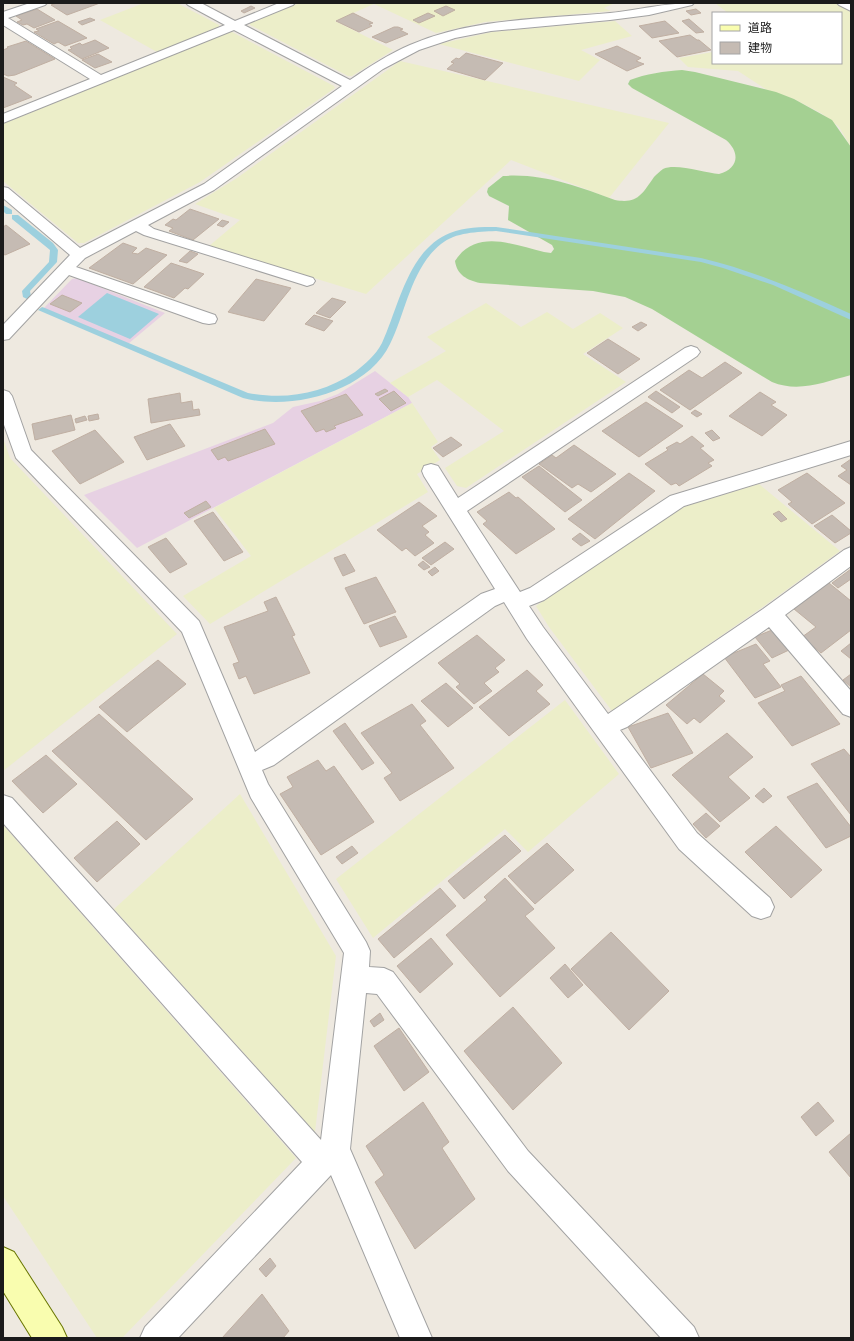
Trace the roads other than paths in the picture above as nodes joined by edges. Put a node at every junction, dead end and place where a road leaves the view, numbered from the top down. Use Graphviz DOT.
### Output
graph roads {
  1 [pos="41,3"];
  2 [pos="192,3"];
  3 [pos="289,3"];
  4 [pos="644,3"];
  5 [pos="688,3"];
  6 [pos="843,3"];
  7 [pos="851,7"];
  8 [pos="662,10"];
  9 [pos="3,16"];
  10 [pos="3,20"];
  11 [pos="234,25"];
  12 [pos="100,80"];
  13 [pos="351,86"];
  14 [pos="3,119"];
  15 [pos="3,191"];
  16 [pos="137,225"];
  17 [pos="79,255"];
  18 [pos="66,269"];
  19 [pos="307,281"];
  20 [pos="3,312"];
  21 [pos="20,317"];
  22 [pos="209,319"];
  23 [pos="3,335"];
  24 [pos="691,352"];
  25 [pos="3,396"];
  26 [pos="851,448"];
  27 [pos="431,471"];
  28 [pos="455,509"];
  29 [pos="851,555"];
  30 [pos="512,597"];
  31 [pos="770,615"];
  32 [pos="851,707"];
  33 [pos="604,727"];
  34 [pos="249,765"];
  35 [pos="3,806"];
  36 [pos="761,907"];
  37 [pos="354,979"];
  38 [pos="329,1156"];
  39 [pos="3,1263"];
  40 [pos="51,1338"];
  41 [pos="156,1338"];
  42 [pos="416,1338"];
  43 [pos="683,1338"];
  1 -- 9 [label="street"];
  2 -- 11 [label="street"];
  3 -- 11 [label="street"];
  4 -- 8 [label="street"];
  5 -- 8 [label="street"];
  6 -- 7 [label="street"];
  8 -- 13 [label="street"];
  10 -- 12 [label="street"];
  11 -- 12 [label="street"];
  11 -- 13 [label="street"];
  12 -- 14 [label="street"];
  13 -- 16 [label="street"];
  15 -- 17 [label="street"];
  16 -- 17 [label="street"];
  16 -- 19 [label="street"];
  17 -- 18 [label="street"];
  18 -- 21 [label="street"];
  18 -- 22 [label="street"];
  20 -- 21 [label="street"];
  21 -- 23 [label="street"];
  24 -- 28 [label="street"];
  25 -- 34 [label="street"];
  26 -- 30 [label="street"];
  27 -- 28 [label="street"];
  28 -- 30 [label="street"];
  29 -- 31 [label="street"];
  30 -- 33 [label="street"];
  30 -- 34 [label="street"];
  31 -- 32 [label="street"];
  31 -- 33 [label="street"];
  33 -- 36 [label="street"];
  34 -- 37 [label="street"];
  35 -- 38 [label="street"];
  37 -- 38 [label="street"];
  37 -- 43 [label="street"];
  38 -- 41 [label="street"];
  38 -- 42 [label="street"];
  39 -- 40 [label="street"];
}
